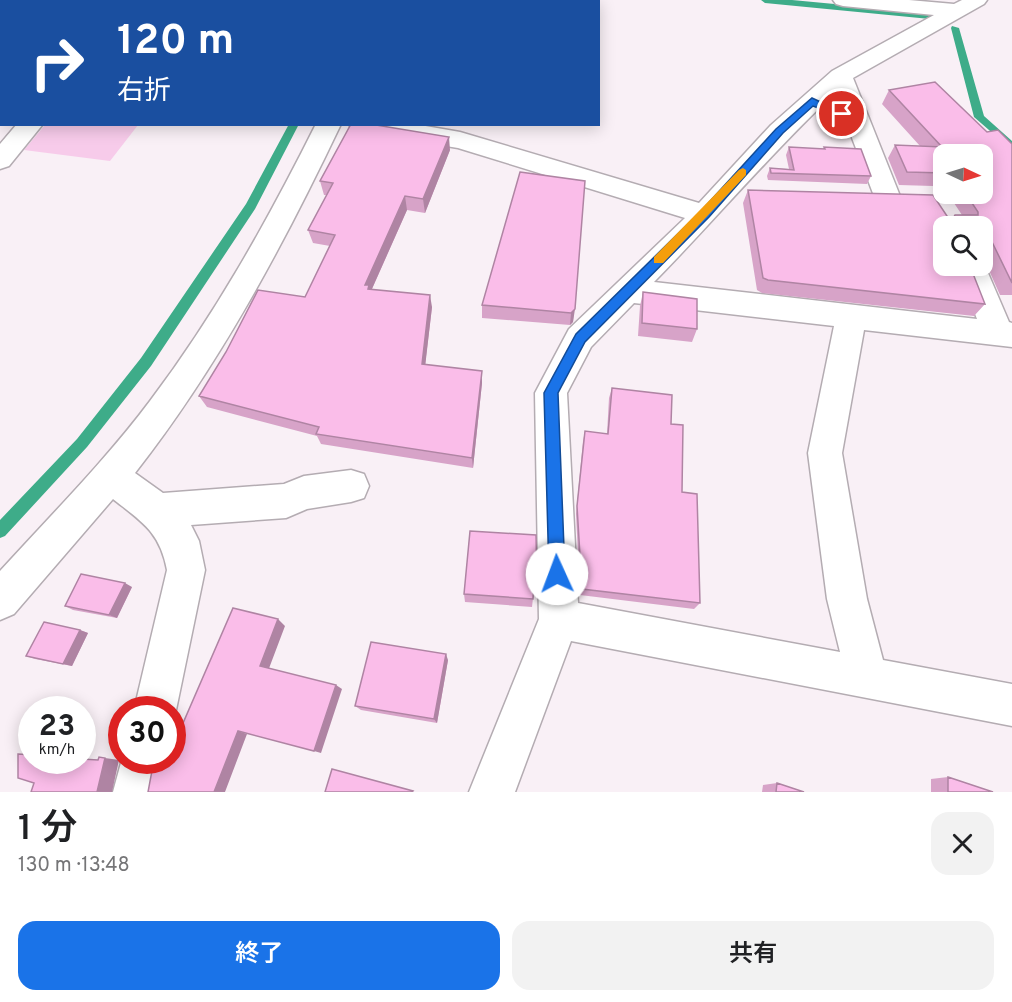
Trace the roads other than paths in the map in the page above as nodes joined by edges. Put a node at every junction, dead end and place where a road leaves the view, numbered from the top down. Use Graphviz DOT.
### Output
graph roads {
  1 [pos="843,0"];
  2 [pos="967,5"];
  3 [pos="840,76"];
  4 [pos="812,101"];
  5 [pos="857,120"];
  6 [pos="29,126"];
  7 [pos="328,126"];
  8 [pos="373,126"];
  9 [pos="0,160"];
  10 [pos="726,191"];
  11 [pos="760,192"];
  12 [pos="887,196"];
  13 [pos="705,214"];
  14 [pos="977,276"];
  15 [pos="627,291"];
  16 [pos="852,316"];
  17 [pos="1005,333"];
  18 [pos="111,476"];
  19 [pos="351,486"];
  20 [pos="157,511"];
  21 [pos="0,600"];
  22 [pos="559,619"];
  23 [pos="867,677"];
  24 [pos="157,696"];
  25 [pos="1012,705"];
  26 [pos="140,774"];
  27 [pos="136,792"];
  28 [pos="492,792"];
  1 -- 2 [label="street"];
  2 -- 3 [label="street"];
  3 -- 4 [label="street"];
  3 -- 5 [label="street"];
  4 -- 5 [label="street"];
  4 -- 10 [label="street"];
  5 -- 12 [label="street"];
  6 -- 9 [label="street"];
  7 -- 18 [label="street"];
  8 -- 13 [label="street"];
  10 -- 11 [label="street"];
  10 -- 13 [label="street"];
  13 -- 15 [label="street"];
  14 -- 17 [label="street"];
  15 -- 16 [label="street"];
  15 -- 22 [label="street"];
  16 -- 17 [label="street"];
  16 -- 23 [label="street"];
  18 -- 20 [label="street"];
  18 -- 21 [label="street"];
  19 -- 20 [label="street"];
  20 -- 24 [label="street"];
  22 -- 23 [label="street"];
  22 -- 28 [label="street"];
  23 -- 25 [label="street"];
  26 -- 27 [label="street"];
}
